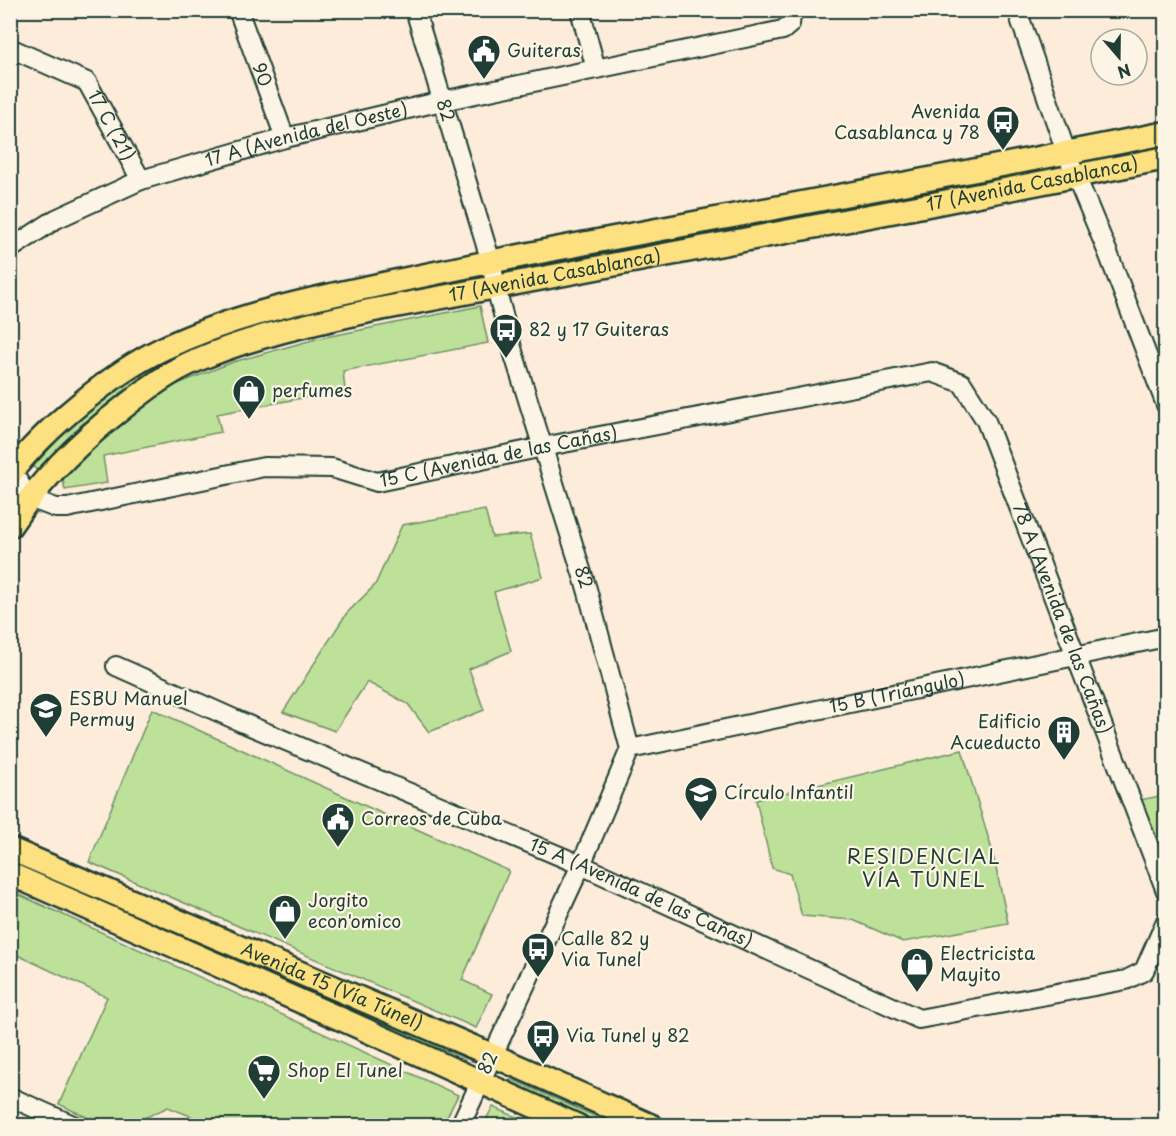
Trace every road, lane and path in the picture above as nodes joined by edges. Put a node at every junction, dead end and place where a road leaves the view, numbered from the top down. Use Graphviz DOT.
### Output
graph roads {
  1 [pos="238,10"];
  2 [pos="415,10"];
  3 [pos="580,10"];
  4 [pos="1017,10"];
  5 [pos="791,17"];
  6 [pos="10,48"];
  7 [pos="596,69"];
  8 [pos="442,101"];
  9 [pos="1166,132"];
  10 [pos="285,138"];
  11 [pos="1066,153"];
  12 [pos="1166,158"];
  13 [pos="1075,176"];
  14 [pos="141,180"];
  15 [pos="10,249"];
  16 [pos="490,261"];
  17 [pos="496,288"];
  18 [pos="932,372"];
  19 [pos="1166,405"];
  20 [pos="543,447"];
  21 [pos="11,470"];
  22 [pos="29,498"];
  23 [pos="10,526"];
  24 [pos="1166,637"];
  25 [pos="1075,654"];
  26 [pos="116,666"];
  27 [pos="630,749"];
  28 [pos="10,849"];
  29 [pos="581,865"];
  30 [pos="10,874"];
  31 [pos="1166,891"];
  32 [pos="1166,921"];
  33 [pos="492,1055"];
  34 [pos="480,1080"];
  35 [pos="10,1097"];
  36 [pos="75,1125"];
  37 [pos="460,1125"];
  38 [pos="578,1125"];
  39 [pos="652,1125"];
  1 -- 10 [label="street, 90"];
  2 -- 8 [label="street, 82"];
  3 -- 7 [label="street"];
  4 -- 11 [label="street"];
  5 -- 7 [label="street, 17 A (Avenida del Oeste)"];
  6 -- 14 [label="street, 17 C (21)"];
  7 -- 8 [label="street, 17 A (Avenida del Oeste)"];
  8 -- 10 [label="street, 17 A (Avenida del Oeste)"];
  8 -- 16 [label="street, 82"];
  9 -- 11 [label="main road, 17 (Avenida Casablanca)"];
  10 -- 14 [label="street, 17 A (Avenida del Oeste)"];
  11 -- 13 [label="street"];
  11 -- 16 [label="main road, 17 (Avenida Casablanca)"];
  12 -- 13 [label="main road, 17 (Avenida Casablanca)"];
  13 -- 17 [label="main road, 17 (Avenida Casablanca)"];
  13 -- 19 [label="street"];
  14 -- 15 [label="street, 17 A (Avenida del Oeste)"];
  16 -- 17 [label="street, 82"];
  16 -- 21 [label="main road, 17 (Avenida Casablanca)"];
  17 -- 20 [label="street, 82"];
  17 -- 22 [label="main road, 17 (Avenida Casablanca)"];
  18 -- 20 [label="street, 15 C (Avenida de las Cañas)"];
  18 -- 25 [label="street, 78 A (Avenida de las Cañas)"];
  20 -- 22 [label="street, 15 C (Avenida de las Cañas)"];
  20 -- 27 [label="street, 82"];
  21 -- 22 [label="street"];
  22 -- 23 [label="main road, 17 (Avenida Casablanca)"];
  24 -- 25 [label="street, 15 B (Triángulo)"];
  25 -- 27 [label="street, 15 B (Triángulo)"];
  25 -- 31 [label="street, 78 A (Avenida de las Cañas)"];
  26 -- 29 [label="street, 15 A (Avenida de las Cañas)"];
  27 -- 29 [label="street, 82"];
  28 -- 33 [label="main road, Avenida 15 (Vía Túnel)"];
  29 -- 32 [label="street, 15 A (Avenida de las Cañas)"];
  29 -- 33 [label="street, 82"];
  30 -- 34 [label="main road, Avenida 15 (Vía Túnel)"];
  33 -- 34 [label="street, 82"];
  33 -- 39 [label="main road, Avenida 15 (Vía Túnel)"];
  34 -- 37 [label="street, 82"];
  34 -- 38 [label="main road, Avenida 15 (Vía Túnel)"];
  35 -- 36 [label="street"];
}
